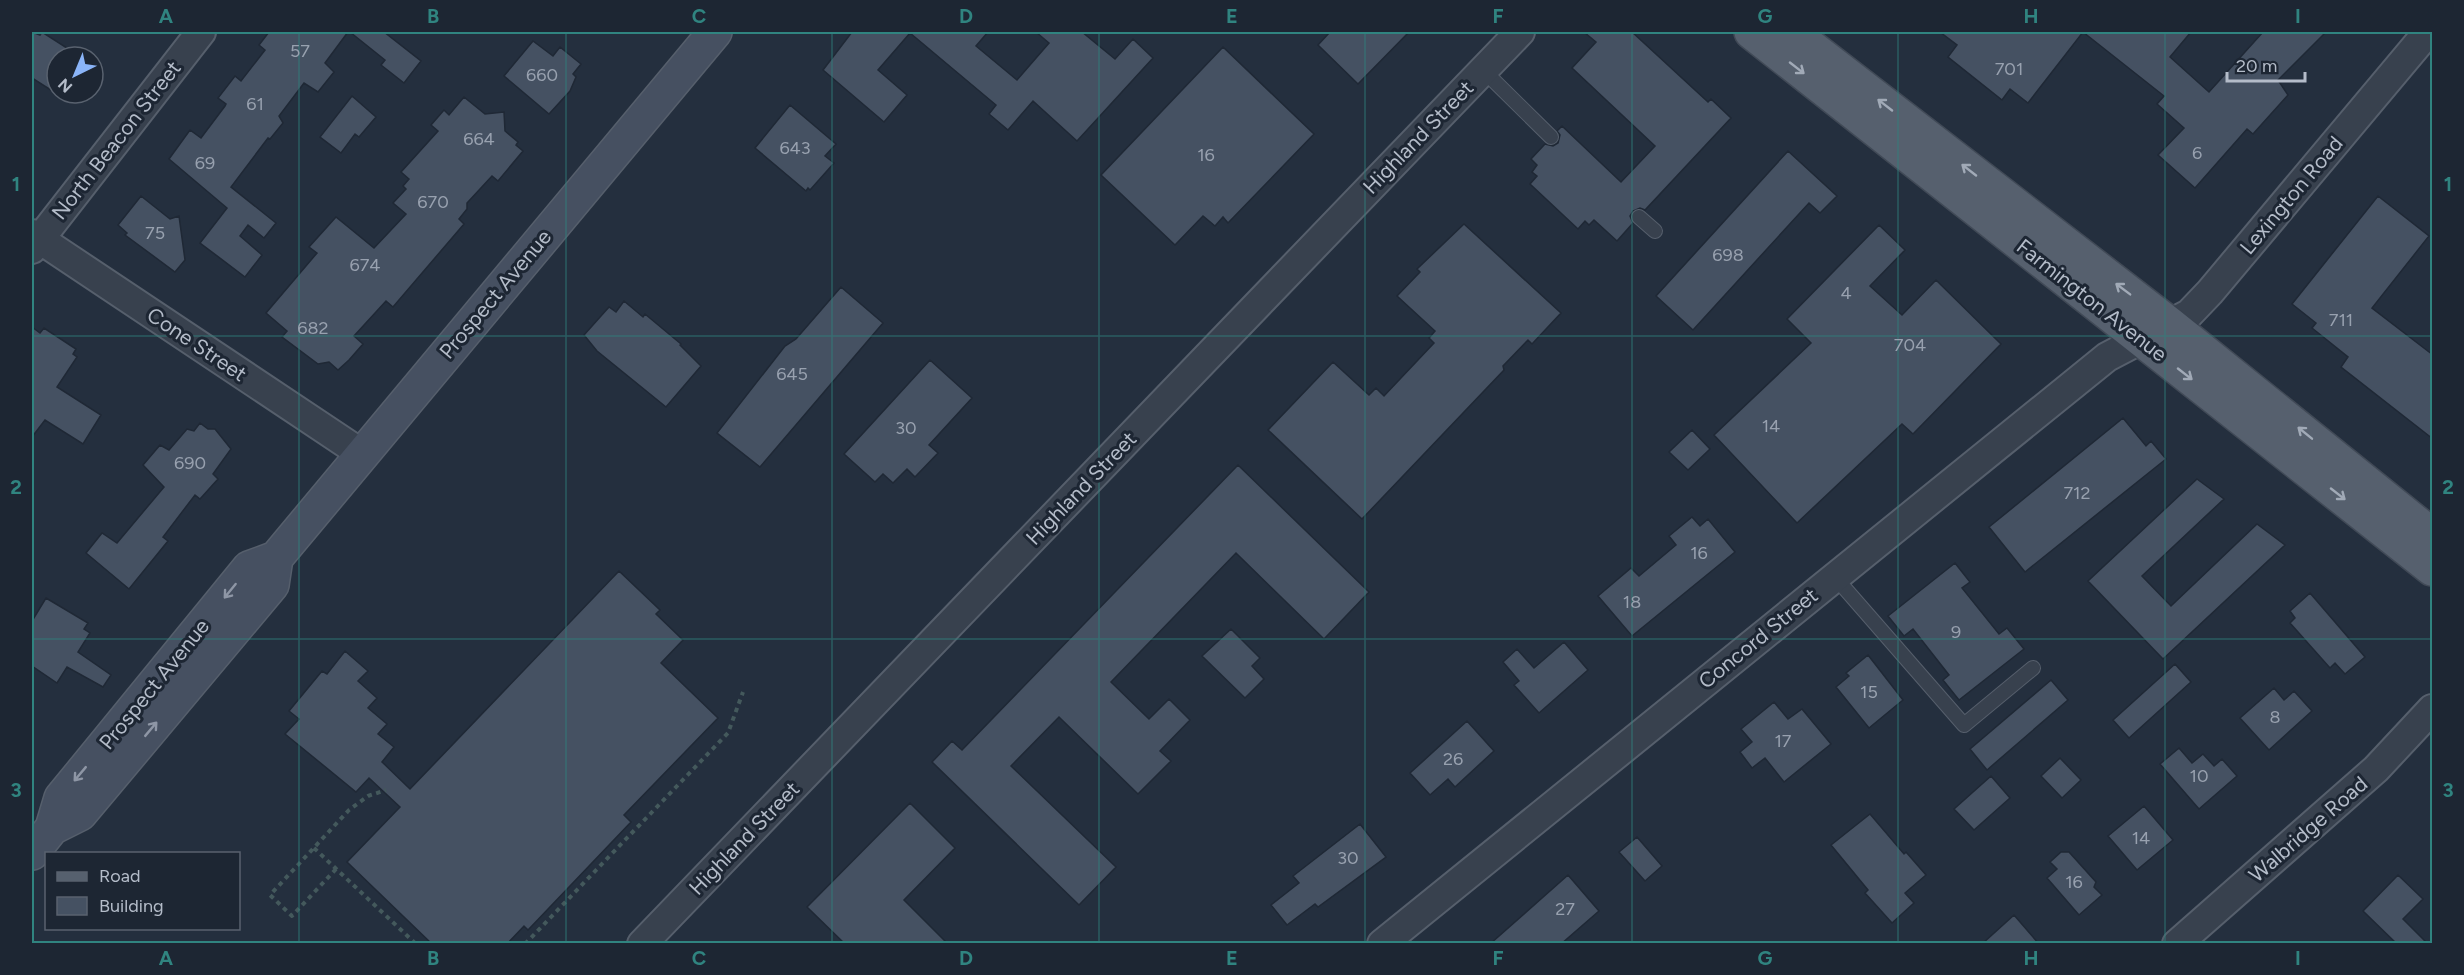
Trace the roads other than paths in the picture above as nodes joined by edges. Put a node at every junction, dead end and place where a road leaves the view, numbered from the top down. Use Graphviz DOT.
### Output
graph roads {
  1 [pos="201,32"];
  2 [pos="715,32"];
  3 [pos="1520,32"];
  4 [pos="1751,32"];
  5 [pos="1792,32"];
  6 [pos="2428,32"];
  7 [pos="1483,70"];
  8 [pos="1551,137"];
  9 [pos="1639,216"];
  10 [pos="1654,231"];
  11 [pos="34,240"];
  12 [pos="2170,324"];
  13 [pos="2139,338"];
  14 [pos="362,454"];
  15 [pos="2433,535"];
  16 [pos="2433,569"];
  17 [pos="1834,576"];
  18 [pos="2033,668"];
  19 [pos="2433,709"];
  20 [pos="32,853"];
  21 [pos="642,944"];
  22 [pos="1382,944"];
  23 [pos="2177,944"];
  1 -- 11 [label="street, North Beacon Street"];
  2 -- 14 [label="main road, Prospect Avenue"];
  3 -- 7 [label="street, Highland Street"];
  4 -- 13 [label="main road, Farmington Avenue, one-way"];
  12 -- 5 [label="main road, Farmington Avenue, one-way"];
  6 -- 12 [label="street, Lexington Road"];
  7 -- 8 [label="lane"];
  7 -- 21 [label="street, Highland Street"];
  9 -- 10 [label="lane"];
  11 -- 14 [label="street, Cone Street"];
  12 -- 13 [label="street, Lexington Road"];
  15 -- 12 [label="main road, Farmington Avenue, one-way"];
  13 -- 16 [label="main road, Farmington Avenue, one-way"];
  13 -- 17 [label="street, Concord Street"];
  14 -- 20 [label="main road, Prospect Avenue"];
  17 -- 18 [label="lane"];
  17 -- 22 [label="street, Concord Street"];
  19 -- 23 [label="street, Walbridge Road"];
}
